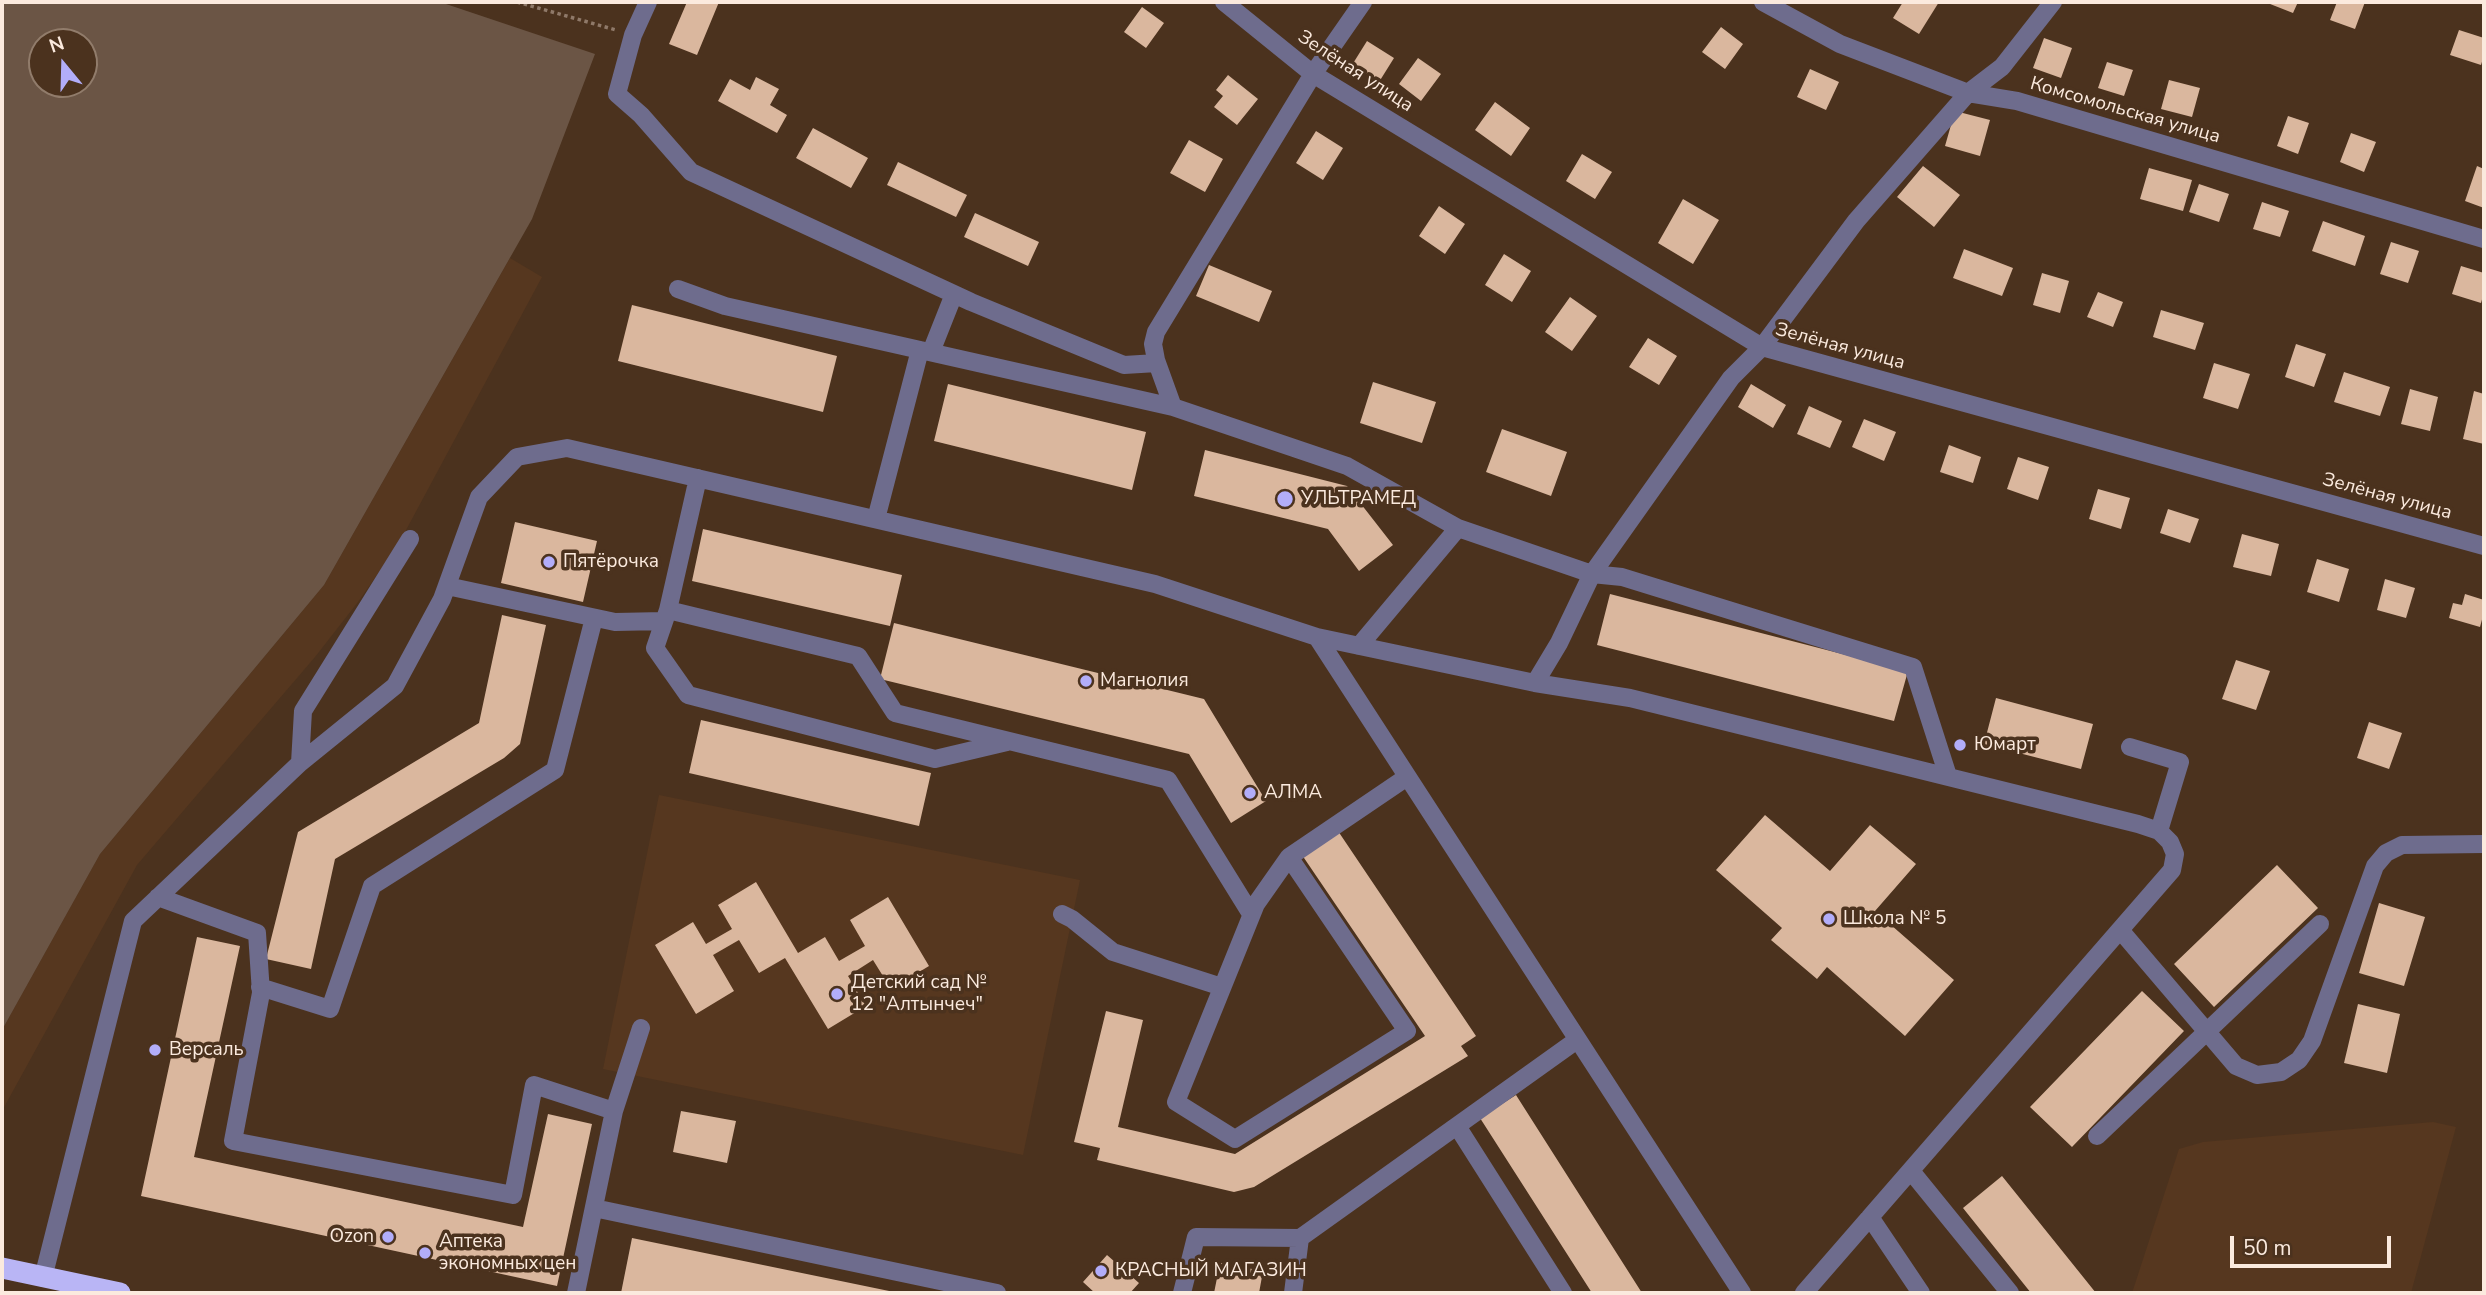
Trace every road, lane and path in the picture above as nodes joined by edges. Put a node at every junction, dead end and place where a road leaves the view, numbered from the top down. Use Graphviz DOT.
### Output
graph roads {
  1 [pos="517,2"];
  2 [pos="648,2"];
  3 [pos="1224,2"];
  4 [pos="1363,2"];
  5 [pos="1763,2"];
  6 [pos="2053,2"];
  7 [pos="634,35"];
  8 [pos="1314,74"];
  9 [pos="1968,93"];
  10 [pos="2484,239"];
  11 [pos="678,289"];
  12 [pos="954,294"];
  13 [pos="1762,347"];
  14 [pos="925,351"];
  15 [pos="1157,363"];
  16 [pos="1173,407"];
  17 [pos="698,478"];
  18 [pos="876,519"];
  19 [pos="1458,528"];
  20 [pos="410,539"];
  21 [pos="2484,545"];
  22 [pos="1592,574"];
  23 [pos="447,586"];
  24 [pos="666,616"];
  25 [pos="594,618"];
  26 [pos="1317,637"];
  27 [pos="1359,646"];
  28 [pos="1535,682"];
  29 [pos="1010,741"];
  30 [pos="2130,747"];
  31 [pos="300,763"];
  32 [pos="1948,776"];
  33 [pos="1407,777"];
  34 [pos="2159,831"];
  35 [pos="2484,844"];
  36 [pos="1289,857"];
  37 [pos="158,897"];
  38 [pos="1062,914"];
  39 [pos="1251,914"];
  40 [pos="2320,924"];
  41 [pos="2121,931"];
  42 [pos="260,986"];
  43 [pos="1222,987"];
  44 [pos="641,1028"];
  45 [pos="2207,1032"];
  46 [pos="1577,1040"];
  47 [pos="614,1111"];
  48 [pos="1457,1126"];
  49 [pos="2097,1136"];
  50 [pos="1911,1171"];
  51 [pos="594,1208"];
  52 [pos="1870,1217"];
  53 [pos="1300,1238"];
  54 [pos="2,1268"];
  55 [pos="43,1278"];
  56 [pos="120,1293"];
  57 [pos="576,1293"];
  58 [pos="997,1293"];
  59 [pos="1182,1293"];
  60 [pos="1293,1293"];
  61 [pos="1563,1293"];
  62 [pos="1742,1293"];
  63 [pos="1804,1293"];
  64 [pos="1921,1293"];
  65 [pos="2010,1293"];
  1 -- 7 [label="path"];
  2 -- 7 [label="street"];
  3 -- 8 [label="street, Зелёная улица"];
  4 -- 8 [label="street"];
  5 -- 9 [label="street, Комсомольская улица"];
  6 -- 9 [label="street"];
  7 -- 12 [label="street"];
  8 -- 13 [label="street, Зелёная улица"];
  8 -- 15 [label="street"];
  9 -- 10 [label="street, Комсомольская улица"];
  9 -- 13 [label="street"];
  11 -- 14 [label="street"];
  12 -- 14 [label="street"];
  12 -- 15 [label="street"];
  13 -- 21 [label="street, Зелёная улица"];
  13 -- 22 [label="street"];
  14 -- 16 [label="street"];
  14 -- 18 [label="street"];
  15 -- 16 [label="street"];
  16 -- 19 [label="street"];
  17 -- 18 [label="street"];
  17 -- 23 [label="street"];
  17 -- 24 [label="street"];
  18 -- 26 [label="street"];
  19 -- 22 [label="street"];
  19 -- 27 [label="street"];
  20 -- 31 [label="street"];
  22 -- 28 [label="street"];
  22 -- 32 [label="street"];
  23 -- 25 [label="street"];
  23 -- 31 [label="street"];
  24 -- 25 [label="street"];
  24 -- 29 [label="street"];
  24 -- 29 [label="street"];
  25 -- 42 [label="street"];
  26 -- 27 [label="street"];
  26 -- 33 [label="street"];
  27 -- 28 [label="street"];
  28 -- 32 [label="street"];
  29 -- 39 [label="street"];
  30 -- 34 [label="street"];
  31 -- 37 [label="street"];
  32 -- 34 [label="street"];
  33 -- 36 [label="street"];
  33 -- 46 [label="street"];
  34 -- 41 [label="street"];
  35 -- 45 [label="street"];
  36 -- 39 [label="street"];
  36 -- 43 [label="street"];
  37 -- 42 [label="street"];
  37 -- 55 [label="street"];
  38 -- 43 [label="street"];
  39 -- 43 [label="street"];
  40 -- 45 [label="street"];
  41 -- 45 [label="street"];
  41 -- 50 [label="street"];
  42 -- 47 [label="street"];
  44 -- 47 [label="street"];
  45 -- 49 [label="street"];
  46 -- 48 [label="street"];
  46 -- 62 [label="street"];
  47 -- 51 [label="street"];
  48 -- 53 [label="street"];
  48 -- 61 [label="street"];
  50 -- 52 [label="street"];
  50 -- 65 [label="street"];
  51 -- 57 [label="street"];
  51 -- 58 [label="street"];
  52 -- 63 [label="street"];
  52 -- 64 [label="street"];
  53 -- 59 [label="street"];
  53 -- 60 [label="street"];
  54 -- 55 [label="highway"];
  55 -- 56 [label="highway"];
}
